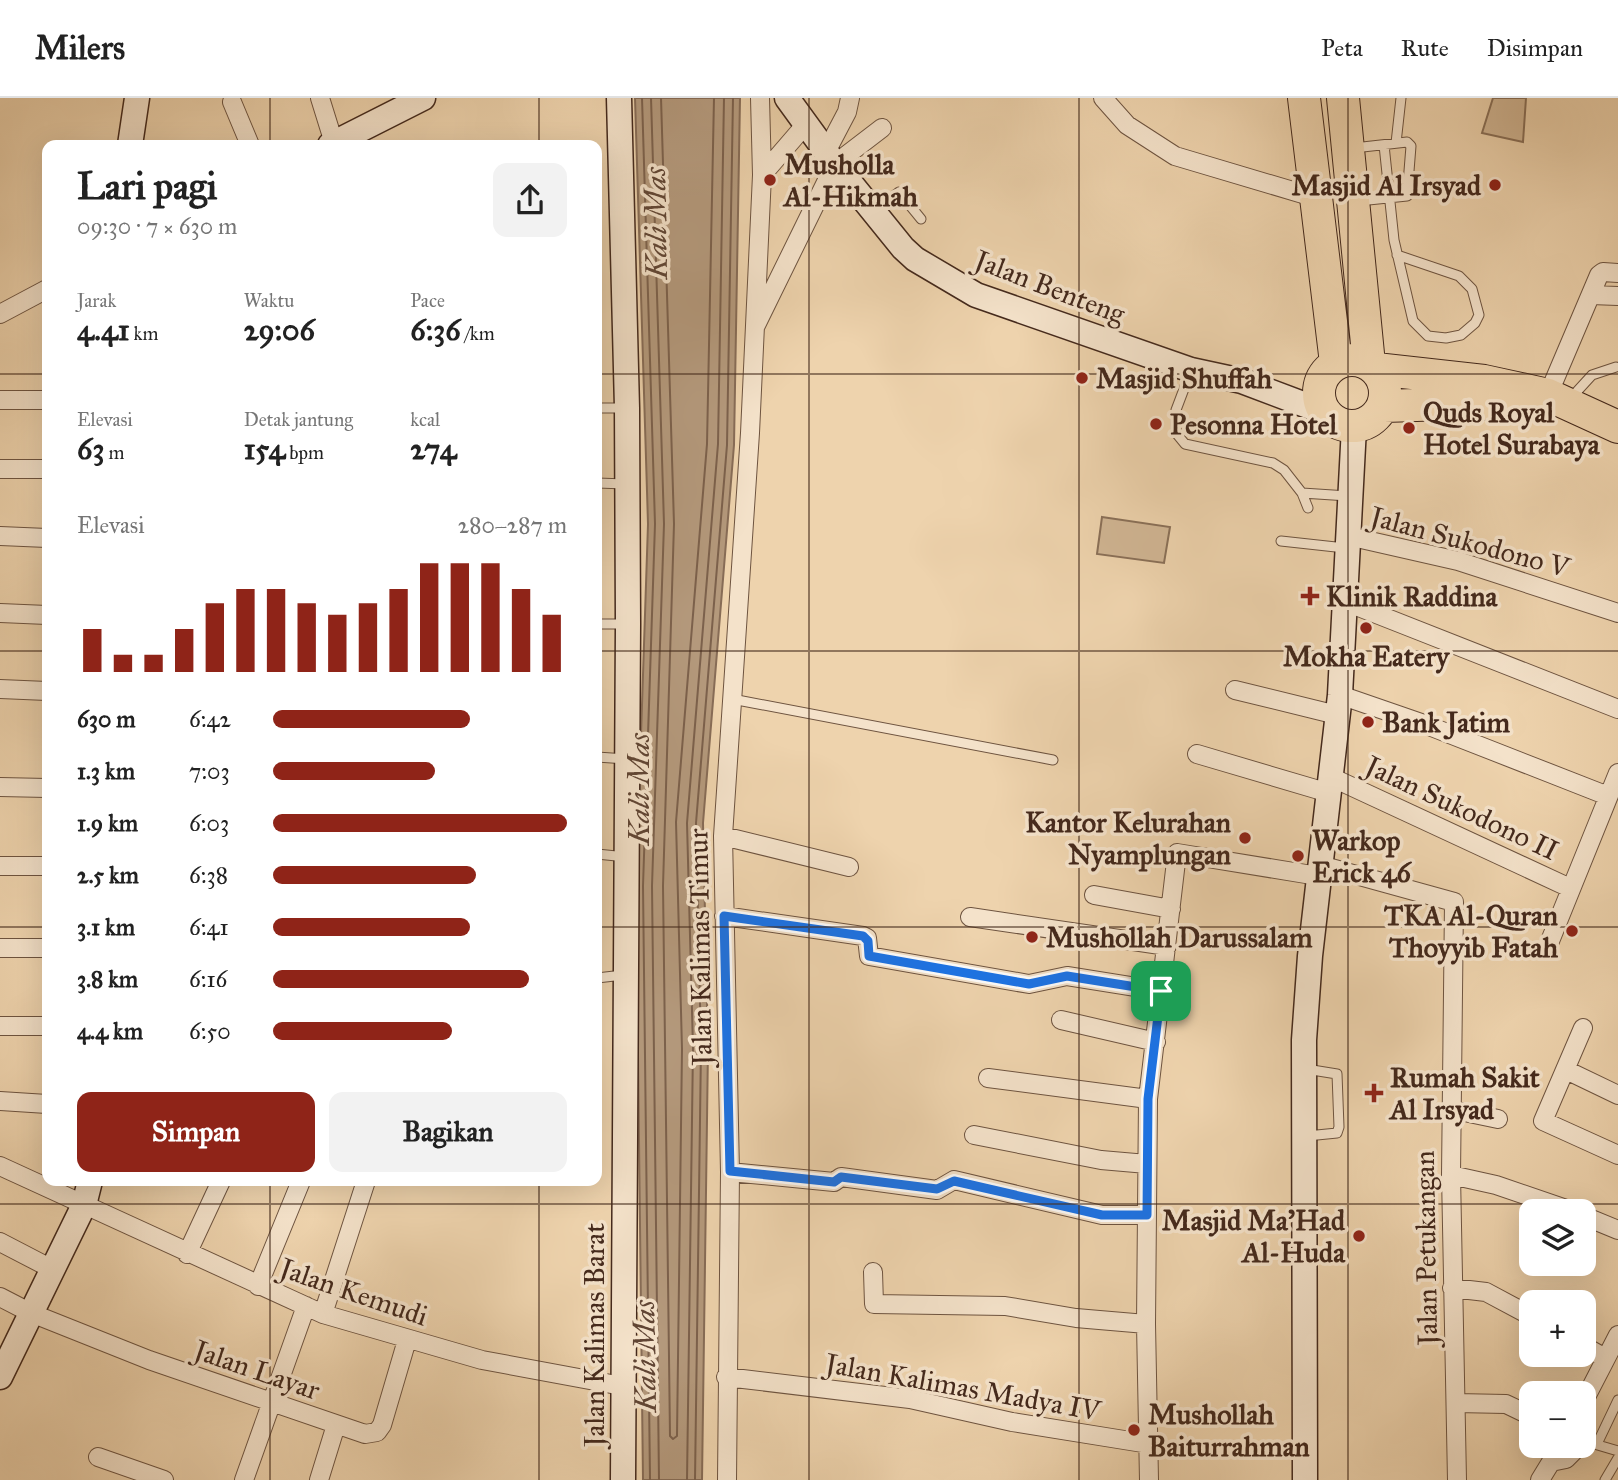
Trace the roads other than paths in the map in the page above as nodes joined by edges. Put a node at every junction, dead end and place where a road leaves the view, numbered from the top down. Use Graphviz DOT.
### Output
graph roads {
  1 [pos="137,98"];
  2 [pos="320,98"];
  3 [pos="619,98"];
  4 [pos="760,98"];
  5 [pos="787,98"];
  6 [pos="850,98"];
  7 [pos="1103,98"];
  8 [pos="1304,98"];
  9 [pos="1343,98"];
  10 [pos="1401,98"];
  11 [pos="234,99"];
  12 [pos="416,99"];
  13 [pos="806,124"];
  14 [pos="882,128"];
  15 [pos="131,140"];
  16 [pos="248,140"];
  17 [pos="344,140"];
  18 [pos="347,140"];
  19 [pos="1396,143"];
  20 [pos="1384,145"];
  21 [pos="1357,148"];
  22 [pos="830,158"];
  23 [pos="762,175"];
  24 [pos="1313,197"];
  25 [pos="1388,199"];
  26 [pos="1362,201"];
  27 [pos="873,212"];
  28 [pos="921,219"];
  29 [pos="1397,255"];
  30 [pos="1360,257"];
  31 [pos="1323,261"];
  32 [pos="1618,273"];
  33 [pos="42,292"];
  34 [pos="1591,295"];
  35 [pos="1618,296"];
  36 [pos="0,314"];
  37 [pos="753,331"];
  38 [pos="1336,363"];
  39 [pos="1373,367"];
  40 [pos="1616,367"];
  41 [pos="1191,370"];
  42 [pos="1557,399"];
  43 [pos="0,400"];
  44 [pos="42,400"];
  45 [pos="1384,406"];
  46 [pos="602,408"];
  47 [pos="628,408"];
  48 [pos="1324,412"];
  49 [pos="1354,427"];
  50 [pos="1618,427"];
  51 [pos="1618,449"];
  52 [pos="0,469"];
  53 [pos="42,469"];
  54 [pos="602,483"];
  55 [pos="628,484"];
  56 [pos="1302,493"];
  57 [pos="1350,496"];
  58 [pos="1308,508"];
  59 [pos="0,536"];
  60 [pos="42,538"];
  61 [pos="1281,541"];
  62 [pos="1348,543"];
  63 [pos="1346,602"];
  64 [pos="0,613"];
  65 [pos="1618,613"];
  66 [pos="42,615"];
  67 [pos="602,624"];
  68 [pos="628,624"];
  69 [pos="0,689"];
  70 [pos="1235,690"];
  71 [pos="42,691"];
  72 [pos="730,699"];
  73 [pos="1339,705"];
  74 [pos="1618,709"];
  75 [pos="1197,754"];
  76 [pos="602,757"];
  77 [pos="629,759"];
  78 [pos="1053,760"];
  79 [pos="1618,773"];
  80 [pos="1330,785"];
  81 [pos="0,787"];
  82 [pos="42,788"];
  83 [pos="1609,806"];
  84 [pos="723,836"];
  85 [pos="602,855"];
  86 [pos="626,857"];
  87 [pos="0,866"];
  88 [pos="42,866"];
  89 [pos="849,867"];
  90 [pos="1319,870"];
  91 [pos="1570,888"];
  92 [pos="1094,895"];
  93 [pos="1171,909"];
  94 [pos="724,916"];
  95 [pos="970,917"];
  96 [pos="1550,941"];
  97 [pos="1167,946"];
  98 [pos="0,948"];
  99 [pos="42,948"];
  100 [pos="627,974"];
  101 [pos="602,977"];
  102 [pos="1161,991"];
  103 [pos="1061,1020"];
  104 [pos="0,1026"];
  105 [pos="42,1026"];
  106 [pos="1583,1028"];
  107 [pos="1156,1042"];
  108 [pos="1304,1069"];
  109 [pos="1566,1070"];
  110 [pos="988,1078"];
  111 [pos="1618,1095"];
  112 [pos="1148,1099"];
  113 [pos="0,1101"];
  114 [pos="42,1104"];
  115 [pos="1450,1109"];
  116 [pos="1498,1119"];
  117 [pos="974,1135"];
  118 [pos="1304,1136"];
  119 [pos="1618,1156"];
  120 [pos="1147,1164"];
  121 [pos="0,1166"];
  122 [pos="730,1171"];
  123 [pos="1451,1175"];
  124 [pos="42,1179"];
  125 [pos="64,1186"];
  126 [pos="220,1186"];
  127 [pos="299,1186"];
  128 [pos="364,1186"];
  129 [pos="87,1193"];
  130 [pos="1537,1199"];
  131 [pos="1147,1215"];
  132 [pos="1596,1221"];
  133 [pos="1618,1230"];
  134 [pos="0,1242"];
  135 [pos="187,1254"];
  136 [pos="52,1269"];
  137 [pos="873,1272"];
  138 [pos="258,1286"];
  139 [pos="1452,1287"];
  140 [pos="0,1297"];
  141 [pos="314,1310"];
  142 [pos="1519,1310"];
  143 [pos="31,1313"];
  144 [pos="1146,1324"];
  145 [pos="1618,1335"];
  146 [pos="407,1340"];
  147 [pos="1596,1353"];
  148 [pos="1605,1358"];
  149 [pos="4,1361"];
  150 [pos="726,1377"];
  151 [pos="1594,1381"];
  152 [pos="622,1386"];
  153 [pos="1618,1400"];
  154 [pos="1456,1403"];
  155 [pos="273,1405"];
  156 [pos="1519,1410"];
  157 [pos="336,1425"];
  158 [pos="1596,1429"];
  159 [pos="1149,1444"];
  160 [pos="1596,1445"];
  161 [pos="1618,1451"];
  162 [pos="98,1457"];
  163 [pos="1567,1458"];
  164 [pos="1618,1458"];
  165 [pos="164,1480"];
  166 [pos="244,1480"];
  167 [pos="319,1480"];
  168 [pos="623,1480"];
  169 [pos="727,1480"];
  170 [pos="1149,1480"];
  171 [pos="1306,1480"];
  172 [pos="1457,1480"];
  173 [pos="1540,1480"];
  174 [pos="1605,1480"];
  1 -- 15 [label="street"];
  2 -- 17 [label="street"];
  3 -- 47 [label="street, Jalan Kalimas Barat"];
  4 -- 23 [label="street, Jalan Kalimas Timur"];
  5 -- 13 [label="street, Jalan Benteng"];
  6 -- 22 [label="street, Jalan Kalimas Timur"];
  7 -- 24 [label="street"];
  8 -- 24 [label="highway"];
  9 -- 21 [label="highway"];
  10 -- 19 [label="lane"];
  11 -- 16 [label="street"];
  12 -- 18 [label="street"];
  13 -- 22 [label="street, Jalan Benteng"];
  13 -- 23 [label="street"];
  14 -- 22 [label="street"];
  19 -- 20 [label="lane"];
  19 -- 25 [label="lane"];
  20 -- 21 [label="lane"];
  20 -- 25 [label="lane"];
  21 -- 26 [label="highway"];
  22 -- 27 [label="street, Jalan Benteng"];
  22 -- 37 [label="street, Jalan Kalimas Timur"];
  23 -- 37 [label="street, Jalan Kalimas Timur"];
  24 -- 31 [label="highway"];
  25 -- 26 [label="lane"];
  25 -- 29 [label="lane"];
  26 -- 30 [label="highway"];
  27 -- 28 [label="lane"];
  27 -- 41 [label="street, Jalan Benteng"];
  29 -- 29 [label="lane"];
  30 -- 31 [label="highway"];
  30 -- 39 [label="highway"];
  31 -- 38 [label="highway"];
  32 -- 34 [label="street"];
  33 -- 36 [label="street"];
  34 -- 35 [label="street"];
  34 -- 42 [label="street"];
  37 -- 72 [label="street, Jalan Kalimas Timur"];
  38 -- 39 [label="highway"];
  38 -- 48 [label="highway"];
  39 -- 42 [label="highway"];
  39 -- 45 [label="highway"];
  40 -- 42 [label="lane"];
  41 -- 48 [label="street, Jalan Benteng"];
  41 -- 56 [label="lane"];
  42 -- 50 [label="highway"];
  43 -- 44 [label="street"];
  45 -- 49 [label="highway"];
  45 -- 51 [label="highway"];
  46 -- 47 [label="lane"];
  47 -- 55 [label="street, Jalan Kalimas Barat"];
  48 -- 49 [label="highway"];
  49 -- 57 [label="street"];
  52 -- 53 [label="street"];
  54 -- 55 [label="lane"];
  55 -- 68 [label="street, Jalan Kalimas Barat"];
  56 -- 57 [label="lane"];
  56 -- 58 [label="lane"];
  57 -- 62 [label="street"];
  59 -- 60 [label="street"];
  61 -- 62 [label="lane"];
  62 -- 63 [label="street"];
  62 -- 65 [label="street, Jalan Sukodono V"];
  63 -- 73 [label="street"];
  63 -- 74 [label="street"];
  64 -- 66 [label="street"];
  67 -- 68 [label="lane"];
  68 -- 77 [label="street, Jalan Kalimas Barat"];
  69 -- 71 [label="street"];
  70 -- 73 [label="street"];
  72 -- 78 [label="lane"];
  72 -- 84 [label="street, Jalan Kalimas Timur"];
  73 -- 80 [label="street"];
  73 -- 83 [label="street"];
  75 -- 80 [label="street, Jalan Sukodono II"];
  76 -- 77 [label="lane"];
  77 -- 86 [label="street, Jalan Kalimas Barat"];
  79 -- 83 [label="street"];
  80 -- 90 [label="street"];
  80 -- 91 [label="street, Jalan Sukodono II"];
  81 -- 82 [label="street"];
  83 -- 91 [label="street"];
  84 -- 89 [label="street"];
  84 -- 94 [label="street, Jalan Kalimas Timur"];
  85 -- 86 [label="lane"];
  86 -- 100 [label="street, Jalan Kalimas Barat"];
  87 -- 88 [label="street"];
  90 -- 93 [label="street"];
  90 -- 108 [label="street"];
  90 -- 115 [label="street, Jalan Petukangan"];
  91 -- 96 [label="street"];
  92 -- 93 [label="street"];
  93 -- 97 [label="street"];
  94 -- 102 [label="street"];
  94 -- 122 [label="street, Jalan Kalimas Timur"];
  95 -- 97 [label="street"];
  97 -- 102 [label="street"];
  98 -- 99 [label="street"];
  100 -- 101 [label="lane"];
  100 -- 152 [label="street, Jalan Kalimas Barat"];
  102 -- 107 [label="street"];
  103 -- 107 [label="street"];
  104 -- 105 [label="street"];
  106 -- 109 [label="street"];
  107 -- 112 [label="street"];
  108 -- 118 [label="street"];
  108 -- 118 [label="lane"];
  109 -- 111 [label="street"];
  109 -- 119 [label="street"];
  110 -- 112 [label="street"];
  112 -- 120 [label="street"];
  113 -- 114 [label="street"];
  115 -- 116 [label="street"];
  115 -- 123 [label="street, Jalan Petukangan"];
  117 -- 120 [label="street"];
  118 -- 171 [label="street"];
  120 -- 131 [label="street"];
  121 -- 124 [label="street, Jalan Kemudi"];
  122 -- 131 [label="street"];
  122 -- 150 [label="street, Jalan Kalimas Timur"];
  123 -- 130 [label="street"];
  123 -- 139 [label="street, Jalan Petukangan"];
  125 -- 129 [label="street, Jalan Kemudi"];
  126 -- 135 [label="street"];
  127 -- 138 [label="street"];
  128 -- 141 [label="street"];
  129 -- 135 [label="street, Jalan Kemudi"];
  129 -- 136 [label="street"];
  131 -- 144 [label="street"];
  132 -- 133 [label="street"];
  134 -- 136 [label="street"];
  135 -- 138 [label="street, Jalan Kemudi"];
  136 -- 143 [label="street"];
  137 -- 144 [label="street"];
  138 -- 141 [label="street, Jalan Kemudi"];
  139 -- 142 [label="street"];
  139 -- 154 [label="street, Jalan Petukangan"];
  140 -- 143 [label="street, Jalan Layar"];
  141 -- 146 [label="street, Jalan Kemudi"];
  141 -- 155 [label="street"];
  143 -- 149 [label="street"];
  143 -- 155 [label="street, Jalan Layar"];
  144 -- 159 [label="street"];
  145 -- 148 [label="street"];
  146 -- 152 [label="street, Jalan Kemudi"];
  146 -- 157 [label="street, Jalan Layar"];
  147 -- 148 [label="street"];
  148 -- 151 [label="street"];
  150 -- 159 [label="street, Jalan Kalimas Madya IV"];
  150 -- 169 [label="street, Jalan Kalimas Timur"];
  152 -- 168 [label="street, Jalan Kalimas Barat"];
  153 -- 158 [label="lane"];
  154 -- 156 [label="street"];
  154 -- 172 [label="street, Jalan Petukangan"];
  155 -- 157 [label="street, Jalan Layar"];
  155 -- 166 [label="street"];
  157 -- 167 [label="street"];
  159 -- 170 [label="street"];
  160 -- 161 [label="lane"];
  162 -- 165 [label="street"];
  163 -- 173 [label="street"];
  164 -- 174 [label="lane"];
}
